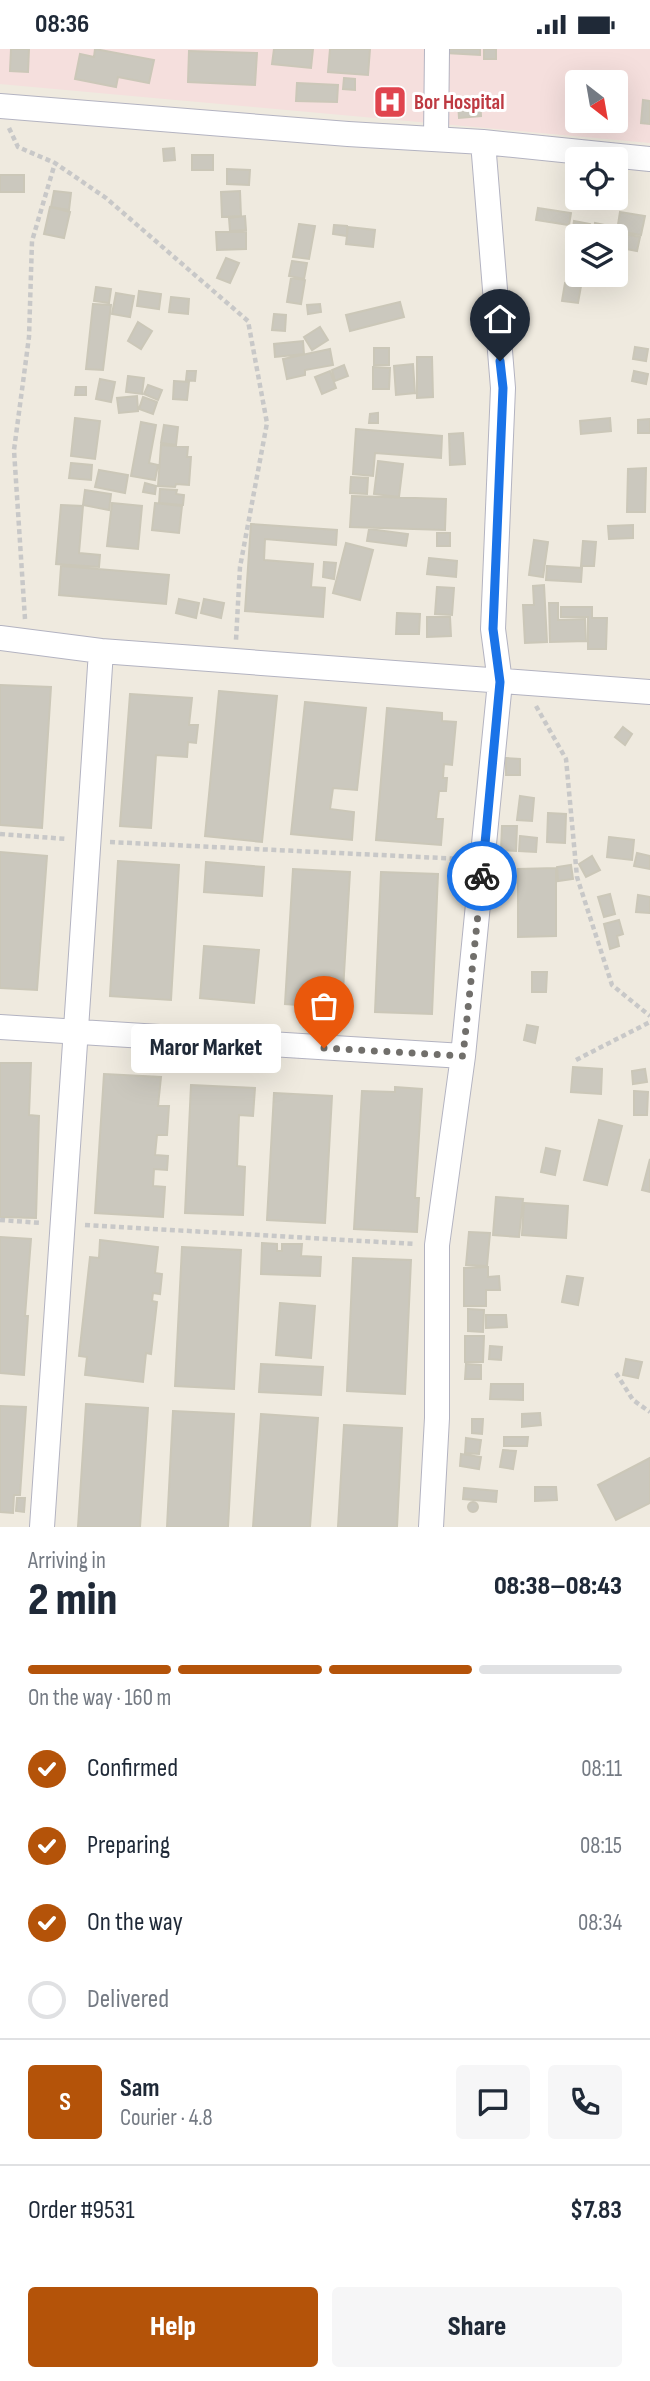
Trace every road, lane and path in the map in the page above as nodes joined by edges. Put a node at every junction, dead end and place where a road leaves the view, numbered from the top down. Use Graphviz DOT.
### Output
graph roads {
  1 [pos="437,49"];
  2 [pos="2,112"];
  3 [pos="436,139"];
  4 [pos="482,142"];
  5 [pos="650,159"];
  6 [pos="55,163"];
  7 [pos="0,638"];
  8 [pos="26,640"];
  9 [pos="101,651"];
  10 [pos="235,662"];
  11 [pos="512,683"];
  12 [pos="650,692"];
  13 [pos="0,834"];
  14 [pos="88,841"];
  15 [pos="484,860"];
  16 [pos="650,1016"];
  17 [pos="650,1022"];
  18 [pos="0,1027"];
  19 [pos="75,1032"];
  20 [pos="463,1056"];
  21 [pos="576,1060"];
  22 [pos="0,1220"];
  23 [pos="65,1224"];
  24 [pos="437,1245"];
  25 [pos="616,1373"];
  26 [pos="650,1412"];
  27 [pos="42,1527"];
  28 [pos="431,1527"];
  1 -- 3 [label="street"];
  2 -- 3 [label="street"];
  2 -- 6 [label="path"];
  3 -- 4 [label="street"];
  4 -- 5 [label="street"];
  4 -- 11 [label="street"];
  6 -- 8 [label="path"];
  6 -- 10 [label="path"];
  7 -- 8 [label="street"];
  8 -- 9 [label="street"];
  9 -- 10 [label="street"];
  9 -- 14 [label="street"];
  10 -- 11 [label="street"];
  11 -- 12 [label="street"];
  11 -- 15 [label="street"];
  11 -- 16 [label="path"];
  13 -- 14 [label="path"];
  14 -- 15 [label="path"];
  14 -- 19 [label="street"];
  15 -- 20 [label="street"];
  17 -- 21 [label="path"];
  18 -- 19 [label="street"];
  19 -- 20 [label="street"];
  19 -- 23 [label="street"];
  20 -- 24 [label="street"];
  22 -- 23 [label="path"];
  23 -- 24 [label="path"];
  23 -- 27 [label="street"];
  24 -- 28 [label="street"];
  25 -- 26 [label="path"];
}
